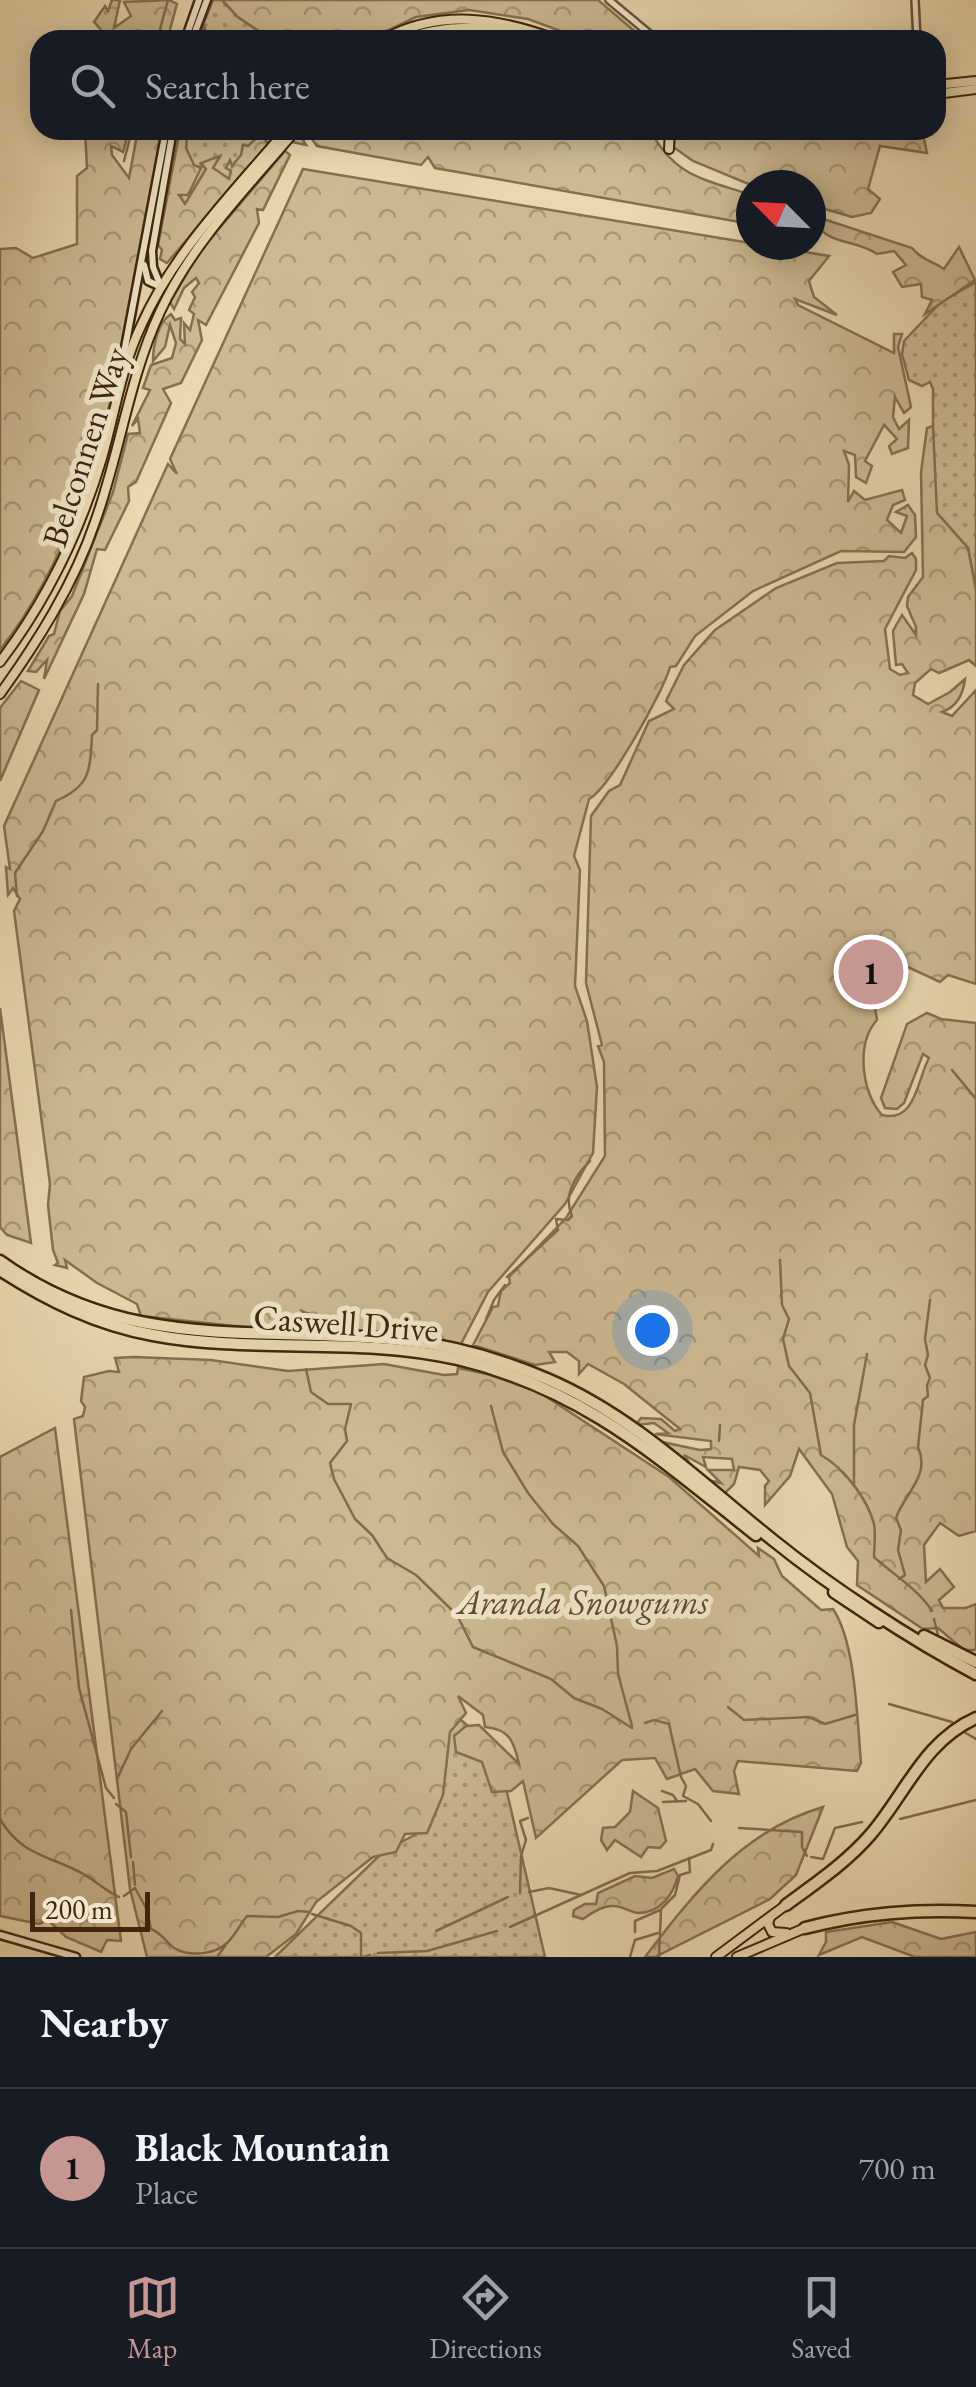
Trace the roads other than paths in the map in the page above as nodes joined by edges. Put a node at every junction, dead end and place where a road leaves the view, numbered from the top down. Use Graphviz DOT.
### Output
graph roads {
  1 [pos="198,0"];
  2 [pos="207,0"];
  3 [pos="609,0"];
  4 [pos="915,0"];
  5 [pos="190,30"];
  6 [pos="193,30"];
  7 [pos="407,30"];
  8 [pos="436,30"];
  9 [pos="499,30"];
  10 [pos="526,30"];
  11 [pos="646,30"];
  12 [pos="916,30"];
  13 [pos="976,81"];
  14 [pos="946,84"];
  15 [pos="976,89"];
  16 [pos="946,93"];
  17 [pos="168,140"];
  18 [pos="169,140"];
  19 [pos="278,140"];
  20 [pos="288,140"];
  21 [pos="669,140"];
  22 [pos="668,149"];
  23 [pos="144,249"];
  24 [pos="152,258"];
  25 [pos="188,262"];
  26 [pos="176,263"];
  27 [pos="160,287"];
  28 [pos="118,389"];
  29 [pos="122,434"];
  30 [pos="0,662"];
  31 [pos="0,694"];
  32 [pos="0,1253"];
  33 [pos="0,1261"];
  34 [pos="0,1272"];
  35 [pos="237,1333"];
  36 [pos="304,1340"];
  37 [pos="334,1341"];
  38 [pos="845,1592"];
  39 [pos="976,1662"];
  40 [pos="976,1677"];
  41 [pos="976,1718"];
  42 [pos="786,1905"];
  43 [pos="976,1916"];
  44 [pos="770,1917"];
  45 [pos="805,1928"];
  46 [pos="0,1935"];
  47 [pos="76,1957"];
  48 [pos="716,1957"];
  49 [pos="737,1957"];
  1 -- 5 [label="main road"];
  2 -- 6 [label="main road"];
  3 -- 11 [label="street"];
  4 -- 12 [label="street"];
  7 -- 10 [label="main road"];
  8 -- 9 [label="main road"];
  13 -- 14 [label="main road"];
  15 -- 16 [label="main road"];
  17 -- 23 [label="main road"];
  18 -- 24 [label="main road"];
  19 -- 26 [label="main road"];
  20 -- 25 [label="main road"];
  21 -- 22 [label="main road"];
  23 -- 27 [label="main road"];
  23 -- 28 [label="main road"];
  24 -- 26 [label="main road"];
  24 -- 27 [label="main road"];
  25 -- 27 [label="main road"];
  25 -- 29 [label="main road, Belconnen Way"];
  26 -- 27 [label="main road"];
  27 -- 28 [label="main road, Belconnen Way"];
  27 -- 29 [label="main road"];
  28 -- 30 [label="main road, Belconnen Way"];
  29 -- 31 [label="main road, Belconnen Way"];
  32 -- 35 [label="highway"];
  33 -- 35 [label="highway"];
  34 -- 36 [label="highway, Caswell Drive"];
  35 -- 36 [label="highway, Caswell Drive"];
  36 -- 37 [label="highway, Caswell Drive"];
  37 -- 38 [label="highway, Caswell Drive"];
  37 -- 40 [label="highway, Caswell Drive"];
  38 -- 39 [label="highway"];
  38 -- 40 [label="highway"];
  41 -- 42 [label="highway"];
  42 -- 44 [label="main road"];
  43 -- 45 [label="highway"];
  44 -- 45 [label="main road"];
  44 -- 48 [label="main road"];
  45 -- 49 [label="main road"];
  46 -- 47 [label="main road"];
}
